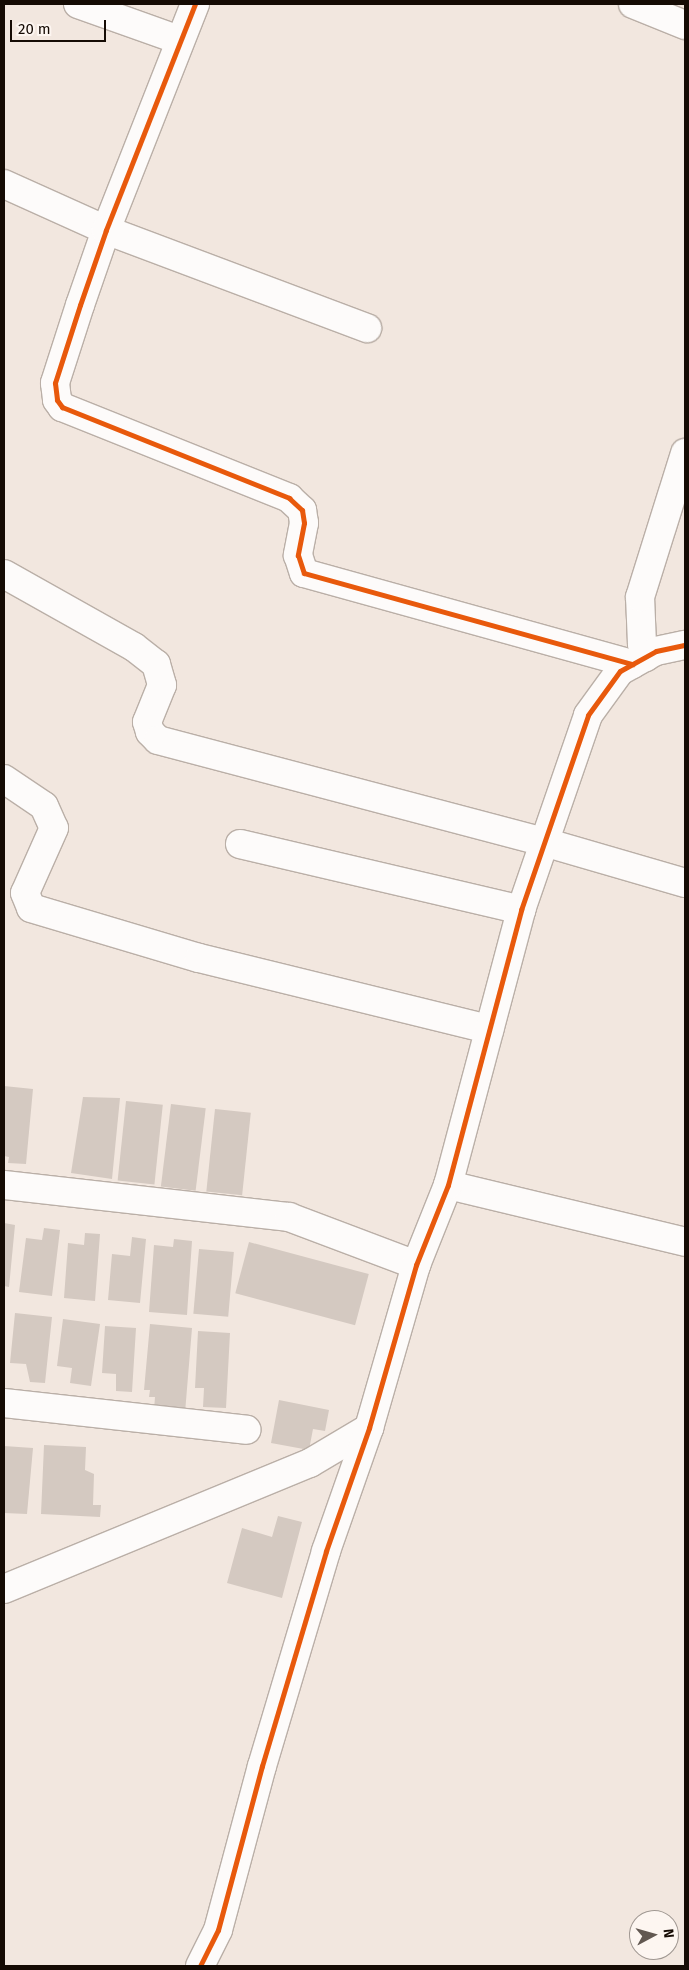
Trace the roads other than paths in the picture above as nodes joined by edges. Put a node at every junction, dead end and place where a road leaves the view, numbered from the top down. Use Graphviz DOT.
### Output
graph roads {
  1 [pos="78,4"];
  2 [pos="194,4"];
  3 [pos="633,4"];
  4 [pos="685,25"];
  5 [pos="179,40"];
  6 [pos="4,184"];
  7 [pos="106,230"];
  8 [pos="367,328"];
  9 [pos="685,453"];
  10 [pos="4,574"];
  11 [pos="685,645"];
  12 [pos="640,661"];
  13 [pos="4,779"];
  14 [pos="544,842"];
  15 [pos="240,844"];
  16 [pos="685,883"];
  17 [pos="520,910"];
  18 [pos="488,1029"];
  19 [pos="4,1185"];
  20 [pos="448,1185"];
  21 [pos="685,1242"];
  22 [pos="416,1265"];
  23 [pos="4,1403"];
  24 [pos="369,1428"];
  25 [pos="247,1430"];
  26 [pos="4,1589"];
  27 [pos="200,1966"];
  1 -- 5 [label="street"];
  2 -- 5 [label="street"];
  3 -- 4 [label="street"];
  5 -- 7 [label="street"];
  6 -- 7 [label="street"];
  7 -- 8 [label="street"];
  7 -- 12 [label="street"];
  9 -- 12 [label="street"];
  10 -- 14 [label="street"];
  11 -- 12 [label="street"];
  12 -- 14 [label="street"];
  13 -- 18 [label="street"];
  14 -- 16 [label="street"];
  14 -- 17 [label="street"];
  15 -- 17 [label="street"];
  17 -- 18 [label="street"];
  18 -- 20 [label="street"];
  19 -- 22 [label="street"];
  20 -- 21 [label="street"];
  20 -- 22 [label="street"];
  22 -- 24 [label="street"];
  23 -- 25 [label="street"];
  24 -- 26 [label="street"];
  24 -- 27 [label="street"];
}
